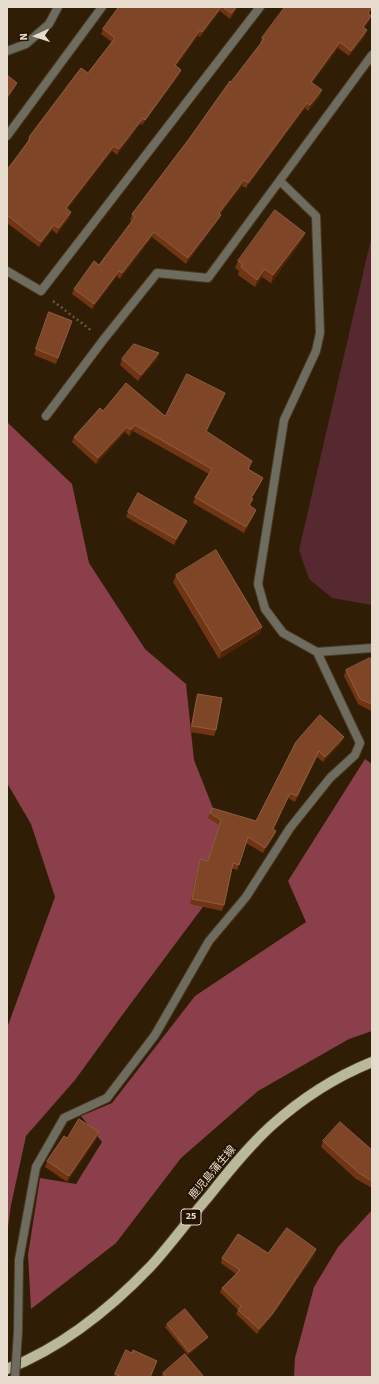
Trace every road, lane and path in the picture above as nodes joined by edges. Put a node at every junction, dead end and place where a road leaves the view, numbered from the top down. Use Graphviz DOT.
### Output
graph roads {
  1 [pos="58,7"];
  2 [pos="102,7"];
  3 [pos="260,7"];
  4 [pos="7,51"];
  5 [pos="372,55"];
  6 [pos="7,136"];
  7 [pos="280,181"];
  8 [pos="7,272"];
  9 [pos="41,291"];
  10 [pos="104,339"];
  11 [pos="46,416"];
  12 [pos="372,648"];
  13 [pos="317,652"];
  14 [pos="372,1062"];
  15 [pos="7,1369"];
  16 [pos="15,1377"];
  1 -- 4 [label="street"];
  2 -- 6 [label="street"];
  3 -- 9 [label="street"];
  5 -- 7 [label="street"];
  7 -- 10 [label="street"];
  7 -- 13 [label="street"];
  8 -- 9 [label="street"];
  9 -- 10 [label="path"];
  10 -- 11 [label="street"];
  12 -- 13 [label="street"];
  13 -- 16 [label="street, bridge"];
  14 -- 15 [label="main road, 鹿児島蒲生線 / 25"];
}
